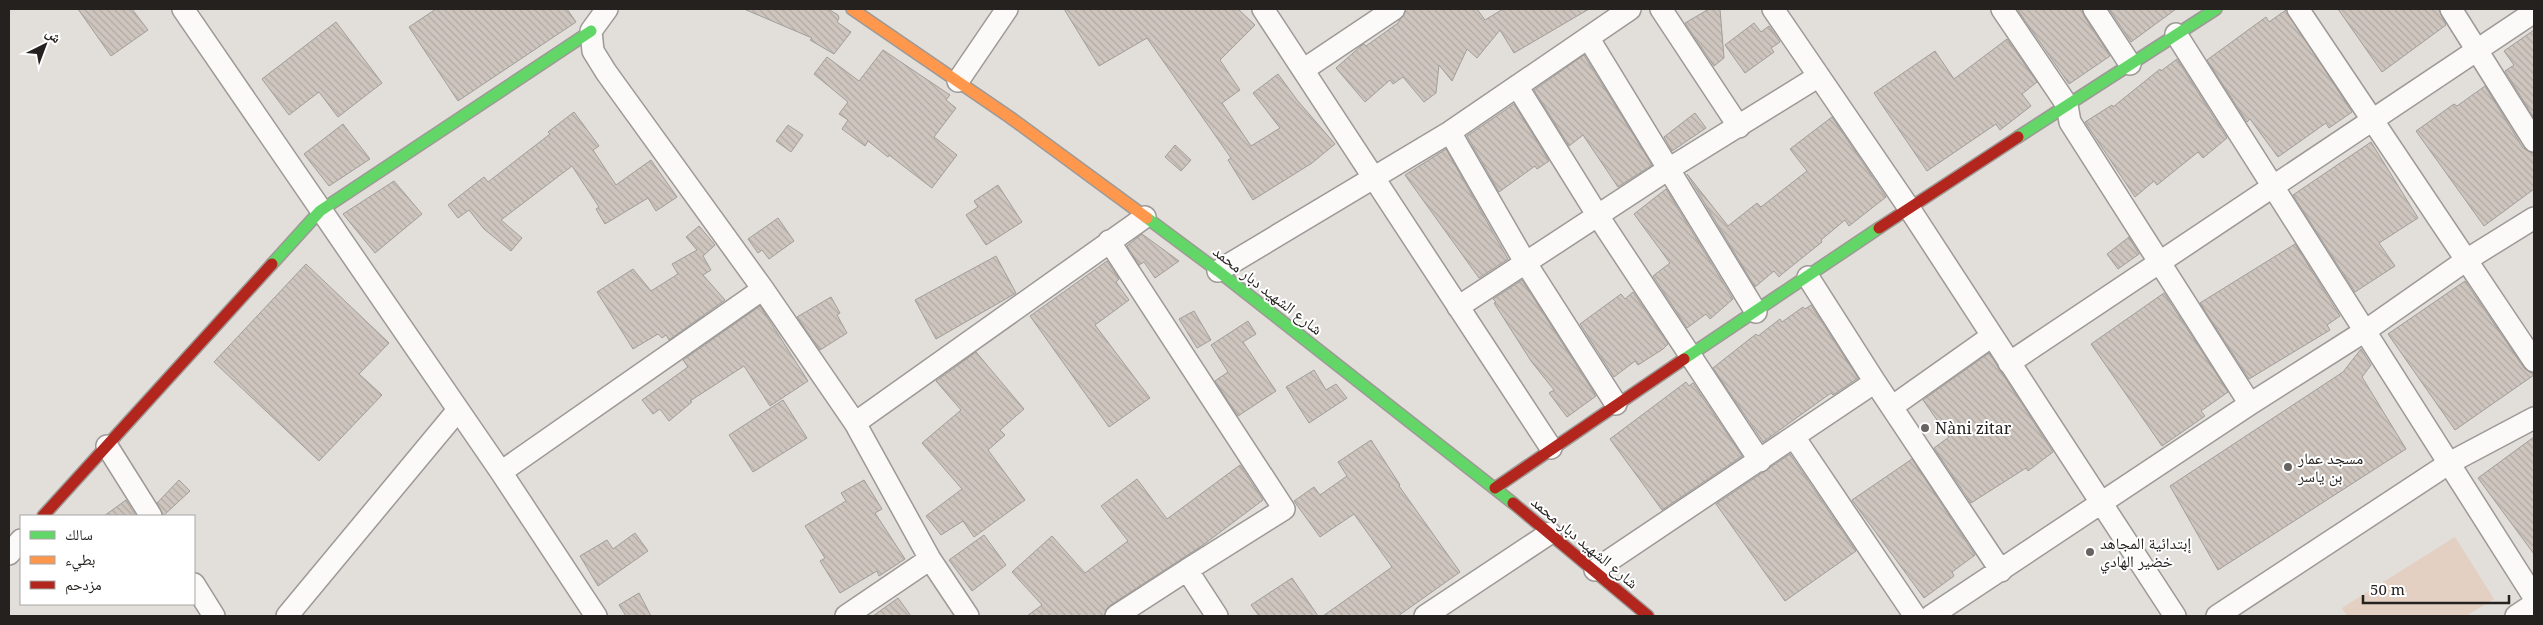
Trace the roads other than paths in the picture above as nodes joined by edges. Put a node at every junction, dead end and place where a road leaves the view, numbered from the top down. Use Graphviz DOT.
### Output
graph roads {
  1 [pos="183,9"];
  2 [pos="607,9"];
  3 [pos="852,9"];
  4 [pos="1007,9"];
  5 [pos="1263,9"];
  6 [pos="1394,9"];
  7 [pos="1630,9"];
  8 [pos="1661,9"];
  9 [pos="1773,9"];
  10 [pos="2002,9"];
  11 [pos="2094,9"];
  12 [pos="2298,9"];
  13 [pos="2451,9"];
  14 [pos="2202,12"];
  15 [pos="2534,12"];
  16 [pos="591,31"];
  17 [pos="2176,34"];
  18 [pos="1589,39"];
  19 [pos="2479,50"];
  20 [pos="2130,64"];
  21 [pos="1303,70"];
  22 [pos="1819,76"];
  23 [pos="958,82"];
  24 [pos="1517,86"];
  25 [pos="2067,105"];
  26 [pos="2373,122"];
  27 [pos="1739,127"];
  28 [pos="1450,132"];
  29 [pos="2534,141"];
  30 [pos="1667,170"];
  31 [pos="1374,178"];
  32 [pos="2273,188"];
  33 [pos="1909,208"];
  34 [pos="320,211"];
  35 [pos="1598,216"];
  36 [pos="1144,217"];
  37 [pos="2534,218"];
  38 [pos="1109,241"];
  39 [pos="2468,259"];
  40 [pos="1525,262"];
  41 [pos="2159,263"];
  42 [pos="1218,271"];
  43 [pos="1808,277"];
  44 [pos="763,289"];
  45 [pos="1458,307"];
  46 [pos="1756,312"];
  47 [pos="2365,331"];
  48 [pos="1992,336"];
  49 [pos="1689,356"];
  50 [pos="2534,361"];
  51 [pos="2009,363"];
  52 [pos="1875,382"];
  53 [pos="1616,404"];
  54 [pos="2250,404"];
  55 [pos="1893,406"];
  56 [pos="458,410"];
  57 [pos="2534,418"];
  58 [pos="855,423"];
  59 [pos="1794,437"];
  60 [pos="107,446"];
  61 [pos="1551,448"];
  62 [pos="1760,461"];
  63 [pos="2450,462"];
  64 [pos="501,472"];
  65 [pos="1496,488"];
  66 [pos="2102,503"];
  67 [pos="44,515"];
  68 [pos="150,515"];
  69 [pos="1550,534"];
  70 [pos="20,541"];
  71 [pos="9,554"];
  72 [pos="930,559"];
  73 [pos="1187,570"];
  74 [pos="1595,570"];
  75 [pos="2001,571"];
  76 [pos="195,586"];
  77 [pos="2534,597"];
  78 [pos="2534,604"];
  79 [pos="214,616"];
  80 [pos="287,616"];
  81 [pos="596,616"];
  82 [pos="846,616"];
  83 [pos="968,616"];
  84 [pos="1116,616"];
  85 [pos="1217,616"];
  86 [pos="1425,616"];
  87 [pos="1648,616"];
  88 [pos="1916,616"];
  89 [pos="1931,616"];
  90 [pos="2175,616"];
  91 [pos="2217,616"];
  92 [pos="2516,616"];
  1 -- 34 [label="street"];
  2 -- 16 [label="street"];
  3 -- 23 [label="street, شارع الشهيد دبار محمد"];
  4 -- 23 [label="street"];
  5 -- 21 [label="street"];
  6 -- 21 [label="street"];
  7 -- 18 [label="street"];
  8 -- 27 [label="street"];
  9 -- 22 [label="street"];
  10 -- 25 [label="street"];
  11 -- 20 [label="street"];
  12 -- 26 [label="street"];
  13 -- 19 [label="street"];
  14 -- 17 [label="street"];
  15 -- 19 [label="street"];
  16 -- 34 [label="street"];
  16 -- 44 [label="street"];
  17 -- 20 [label="street"];
  17 -- 32 [label="street"];
  18 -- 24 [label="street"];
  18 -- 30 [label="street"];
  19 -- 26 [label="street"];
  19 -- 29 [label="street"];
  20 -- 25 [label="street"];
  21 -- 31 [label="street"];
  22 -- 27 [label="street"];
  22 -- 33 [label="street"];
  23 -- 36 [label="street, شارع الشهيد دبار محمد"];
  24 -- 28 [label="street"];
  24 -- 35 [label="street"];
  25 -- 33 [label="street"];
  25 -- 41 [label="street"];
  26 -- 32 [label="street"];
  26 -- 39 [label="street"];
  27 -- 30 [label="street"];
  28 -- 31 [label="street"];
  28 -- 40 [label="street"];
  30 -- 35 [label="street"];
  30 -- 46 [label="street"];
  31 -- 42 [label="street"];
  31 -- 45 [label="street"];
  32 -- 41 [label="street"];
  32 -- 47 [label="street"];
  33 -- 43 [label="street"];
  33 -- 48 [label="street"];
  34 -- 56 [label="street"];
  34 -- 60 [label="street"];
  35 -- 40 [label="street"];
  35 -- 49 [label="street"];
  36 -- 38 [label="street"];
  36 -- 42 [label="street, شارع الشهيد دبار محمد"];
  37 -- 39 [label="street"];
  38 -- 58 [label="street"];
  38 -- 73 [label="street"];
  39 -- 47 [label="street"];
  39 -- 50 [label="street"];
  40 -- 45 [label="street"];
  40 -- 53 [label="street"];
  41 -- 51 [label="street"];
  41 -- 54 [label="street"];
  42 -- 65 [label="street, شارع الشهيد دبار محمد"];
  43 -- 46 [label="street"];
  43 -- 52 [label="street"];
  44 -- 58 [label="street"];
  44 -- 64 [label="street"];
  45 -- 61 [label="street"];
  46 -- 49 [label="street"];
  47 -- 54 [label="street"];
  47 -- 63 [label="street"];
  48 -- 51 [label="street"];
  48 -- 55 [label="street"];
  49 -- 53 [label="street"];
  49 -- 62 [label="street"];
  51 -- 66 [label="street"];
  52 -- 55 [label="street"];
  52 -- 59 [label="street"];
  53 -- 61 [label="street"];
  54 -- 66 [label="street"];
  55 -- 75 [label="street"];
  56 -- 64 [label="street"];
  56 -- 80 [label="street"];
  57 -- 63 [label="street"];
  58 -- 72 [label="street"];
  59 -- 62 [label="street"];
  59 -- 88 [label="street"];
  60 -- 67 [label="street"];
  60 -- 68 [label="street"];
  61 -- 65 [label="street"];
  62 -- 74 [label="street"];
  63 -- 77 [label="street"];
  63 -- 91 [label="street"];
  64 -- 81 [label="street"];
  65 -- 69 [label="street, شارع الشهيد دبار محمد"];
  66 -- 75 [label="street"];
  66 -- 90 [label="street"];
  69 -- 74 [label="street, شارع الشهيد دبار محمد"];
  69 -- 86 [label="street"];
  70 -- 71 [label="street"];
  72 -- 82 [label="street"];
  72 -- 83 [label="street"];
  73 -- 84 [label="street"];
  73 -- 85 [label="street"];
  74 -- 87 [label="street, شارع الشهيد دبار محمد"];
  75 -- 89 [label="street"];
  76 -- 79 [label="street"];
  78 -- 92 [label="street"];
}
